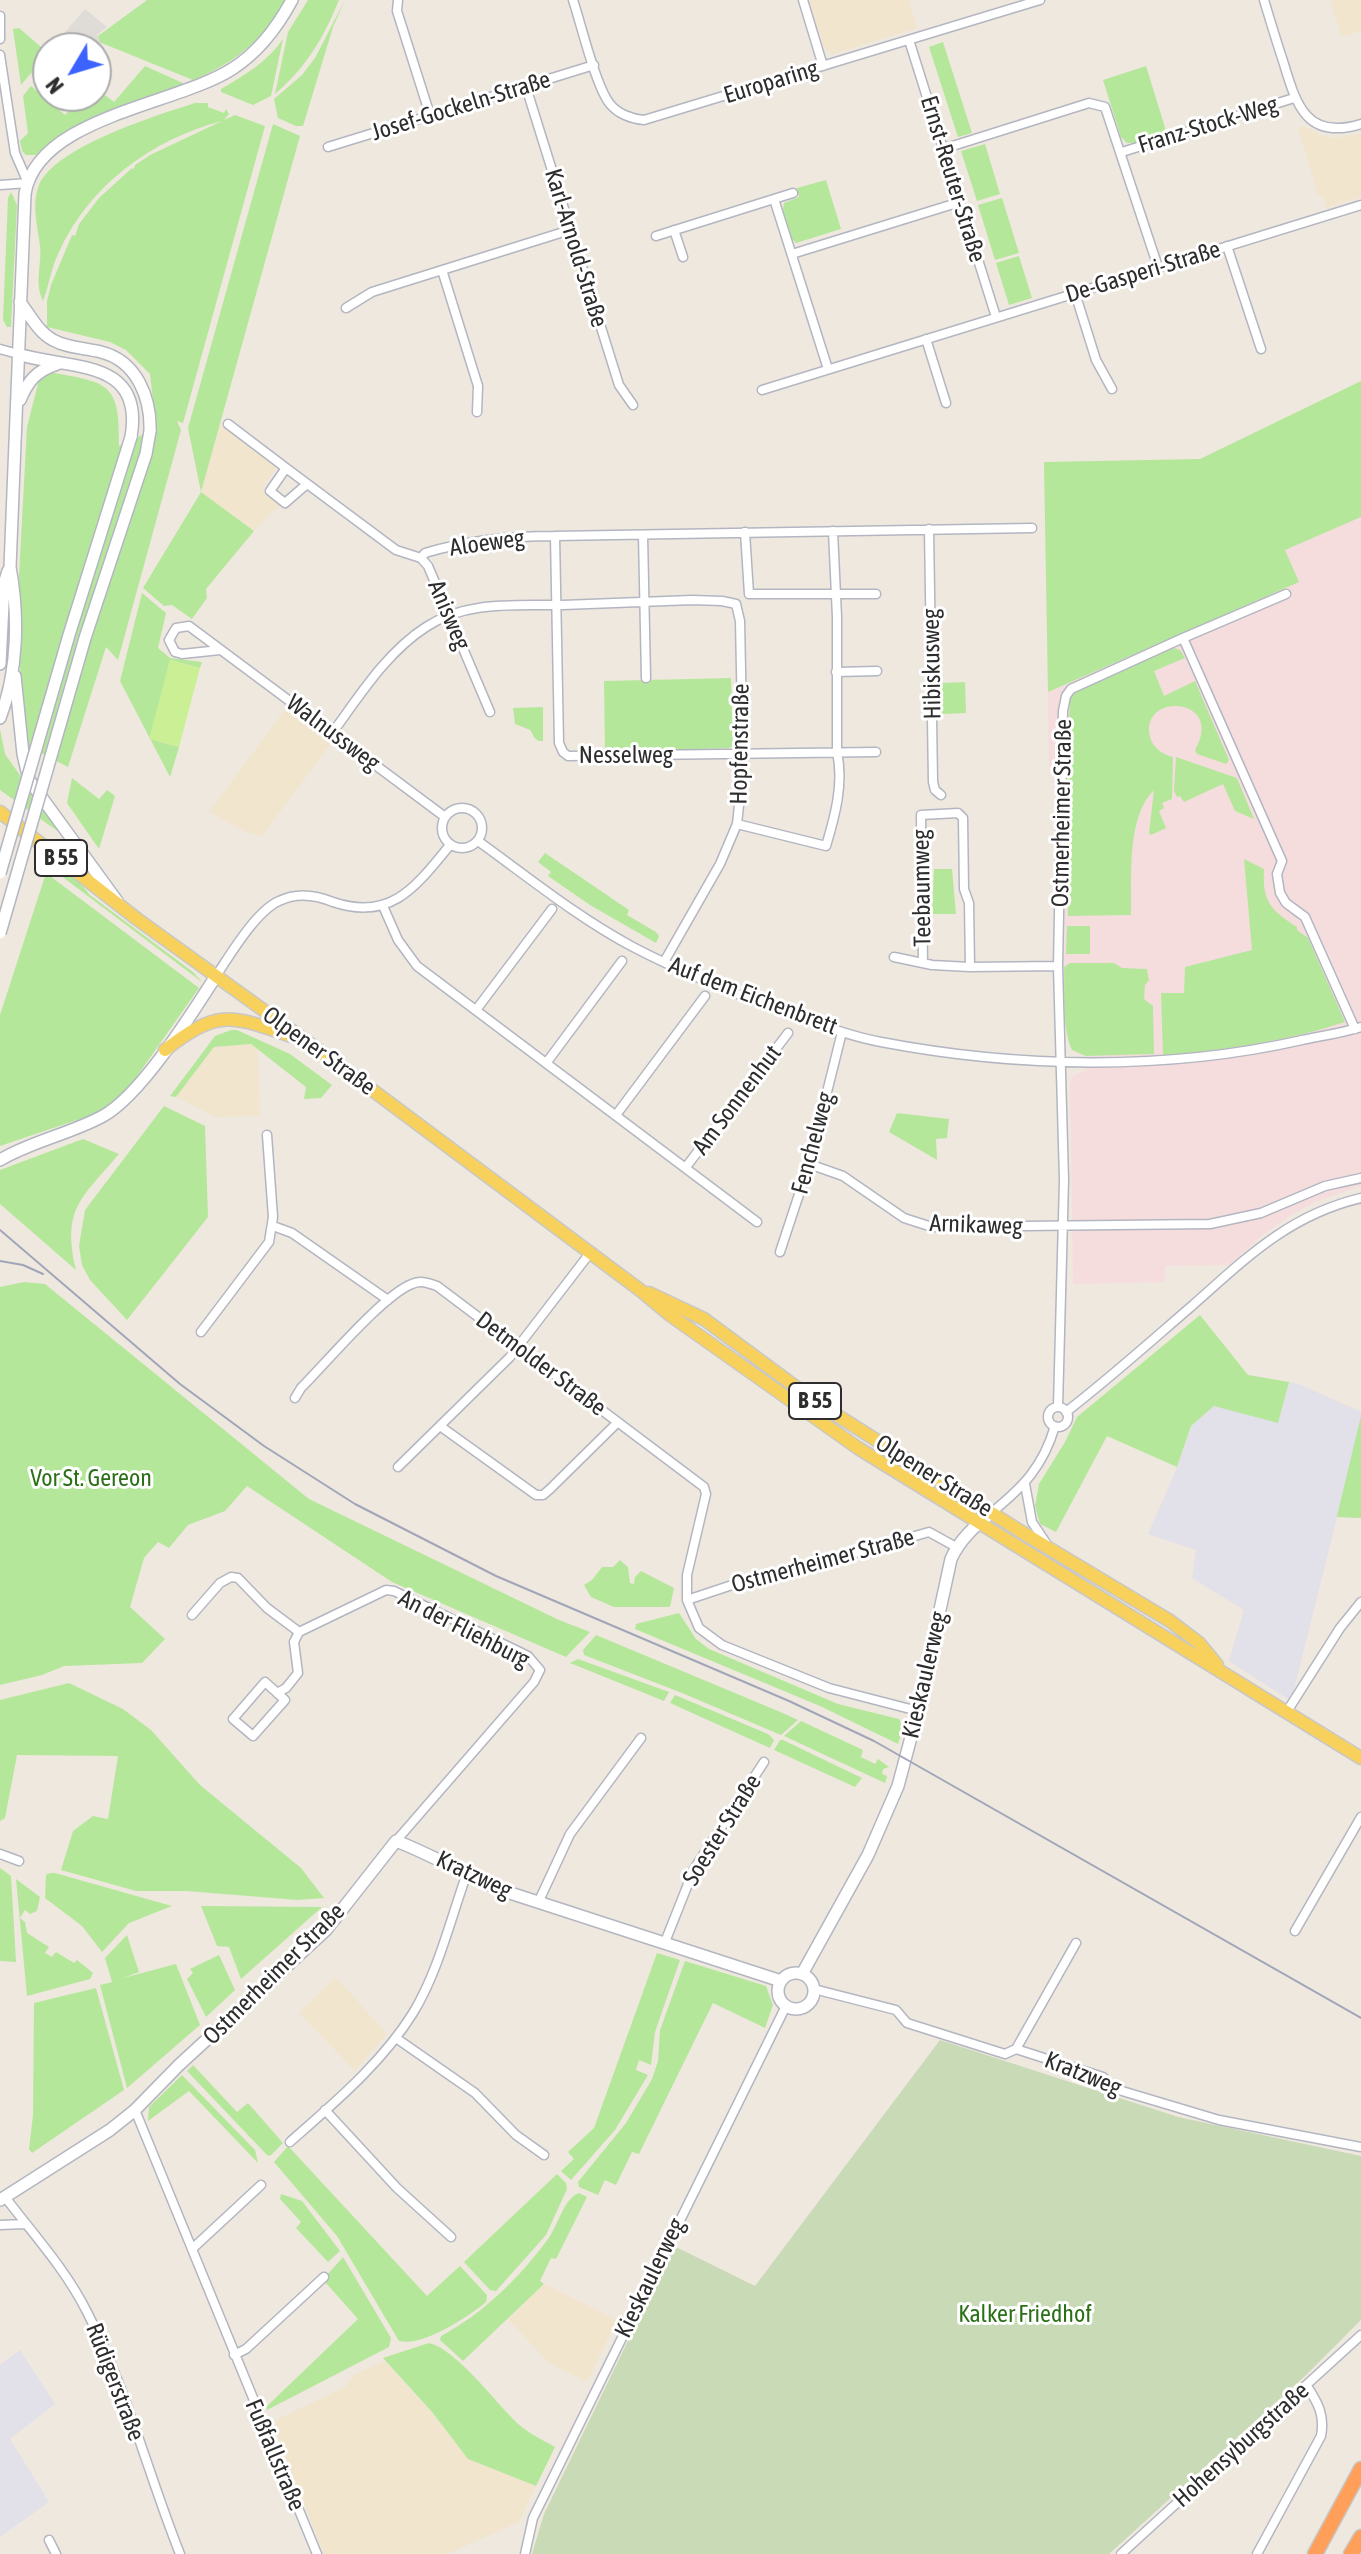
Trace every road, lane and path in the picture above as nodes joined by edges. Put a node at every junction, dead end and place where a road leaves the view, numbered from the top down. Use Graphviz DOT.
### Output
graph roads {
  1 [pos="292,0"];
  2 [pos="398,0"];
  3 [pos="573,0"];
  4 [pos="803,0"];
  5 [pos="1040,0"];
  6 [pos="1264,0"];
  7 [pos="0,16"];
  8 [pos="0,39"];
  9 [pos="909,40"];
  10 [pos="0,55"];
  11 [pos="594,65"];
  12 [pos="823,66"];
  13 [pos="526,87"];
  14 [pos="1294,98"];
  15 [pos="430,115"];
  16 [pos="1361,124"];
  17 [pos="328,147"];
  18 [pos="943,149"];
  19 [pos="1122,152"];
  20 [pos="28,183"];
  21 [pos="0,185"];
  22 [pos="793,193"];
  23 [pos="774,199"];
  24 [pos="960,202"];
  25 [pos="1361,205"];
  26 [pos="570,230"];
  27 [pos="674,230"];
  28 [pos="656,236"];
  29 [pos="1227,246"];
  30 [pos="792,254"];
  31 [pos="683,257"];
  32 [pos="1158,267"];
  33 [pos="442,270"];
  34 [pos="1075,293"];
  35 [pos="20,302"];
  36 [pos="346,308"];
  37 [pos="996,317"];
  38 [pos="926,339"];
  39 [pos="0,349"];
  40 [pos="1261,349"];
  41 [pos="18,354"];
  42 [pos="61,362"];
  43 [pos="828,369"];
  44 [pos="1112,389"];
  45 [pos="762,390"];
  46 [pos="946,403"];
  47 [pos="633,405"];
  48 [pos="16,408"];
  49 [pos="477,412"];
  50 [pos="228,424"];
  51 [pos="286,468"];
  52 [pos="307,484"];
  53 [pos="6,515"];
  54 [pos="1032,528"];
  55 [pos="929,529"];
  56 [pos="833,531"];
  57 [pos="745,532"];
  58 [pos="643,535"];
  59 [pos="555,536"];
  60 [pos="421,558"];
  61 [pos="10,567"];
  62 [pos="749,594"];
  63 [pos="876,594"];
  64 [pos="1286,594"];
  65 [pos="835,595"];
  66 [pos="645,602"];
  67 [pos="736,604"];
  68 [pos="558,605"];
  69 [pos="449,614"];
  70 [pos="1183,638"];
  71 [pos="220,650"];
  72 [pos="13,663"];
  73 [pos="0,664"];
  74 [pos="877,671"];
  75 [pos="836,672"];
  76 [pos="646,678"];
  77 [pos="490,712"];
  78 [pos="0,718"];
  79 [pos="333,732"];
  80 [pos="837,752"];
  81 [pos="876,752"];
  82 [pos="742,753"];
  83 [pos="941,795"];
  84 [pos="0,812"];
  85 [pos="445,817"];
  86 [pos="737,824"];
  87 [pos="478,841"];
  88 [pos="450,845"];
  89 [pos="0,873"];
  90 [pos="121,906"];
  91 [pos="383,906"];
  92 [pos="552,909"];
  93 [pos="0,933"];
  94 [pos="894,957"];
  95 [pos="622,961"];
  96 [pos="664,962"];
  97 [pos="923,963"];
  98 [pos="1058,966"];
  99 [pos="970,967"];
  100 [pos="216,976"];
  101 [pos="705,996"];
  102 [pos="476,1010"];
  103 [pos="1358,1028"];
  104 [pos="842,1032"];
  105 [pos="788,1033"];
  106 [pos="305,1040"];
  107 [pos="165,1050"];
  108 [pos="1061,1061"];
  109 [pos="547,1062"];
  110 [pos="616,1115"];
  111 [pos="267,1135"];
  112 [pos="2,1159"];
  113 [pos="809,1164"];
  114 [pos="686,1167"];
  115 [pos="1361,1178"];
  116 [pos="1361,1198"];
  117 [pos="757,1222"];
  118 [pos="273,1226"];
  119 [pos="1063,1226"];
  120 [pos="780,1252"];
  121 [pos="590,1253"];
  122 [pos="640,1290"];
  123 [pos="388,1300"];
  124 [pos="704,1319"];
  125 [pos="696,1331"];
  126 [pos="201,1332"];
  127 [pos="517,1346"];
  128 [pos="295,1398"];
  129 [pos="1062,1410"];
  130 [pos="618,1422"];
  131 [pos="440,1426"];
  132 [pos="1055,1426"];
  133 [pos="398,1467"];
  134 [pos="1025,1484"];
  135 [pos="991,1513"];
  136 [pos="979,1523"];
  137 [pos="1048,1546"];
  138 [pos="956,1547"];
  139 [pos="687,1600"];
  140 [pos="1361,1602"];
  141 [pos="192,1615"];
  142 [pos="299,1632"];
  143 [pos="540,1670"];
  144 [pos="1221,1671"];
  145 [pos="277,1693"];
  146 [pos="918,1711"];
  147 [pos="1286,1713"];
  148 [pos="641,1738"];
  149 [pos="1361,1758"];
  150 [pos="764,1762"];
  151 [pos="1361,1817"];
  152 [pos="396,1841"];
  153 [pos="0,1854"];
  154 [pos="19,1861"];
  155 [pos="466,1876"];
  156 [pos="538,1903"];
  157 [pos="1295,1931"];
  158 [pos="665,1942"];
  159 [pos="1076,1943"];
  160 [pos="802,1974"];
  161 [pos="781,1981"];
  162 [pos="814,1989"];
  163 [pos="786,2006"];
  164 [pos="396,2038"];
  165 [pos="1016,2049"];
  166 [pos="135,2110"];
  167 [pos="325,2110"];
  168 [pos="290,2142"];
  169 [pos="1361,2147"];
  170 [pos="544,2155"];
  171 [pos="261,2185"];
  172 [pos="2,2199"];
  173 [pos="25,2224"];
  174 [pos="0,2225"];
  175 [pos="451,2237"];
  176 [pos="192,2249"];
  177 [pos="324,2277"];
  178 [pos="1361,2335"];
  179 [pos="234,2355"];
  180 [pos="1307,2386"];
  181 [pos="1361,2469"];
  182 [pos="1361,2537"];
  183 [pos="49,2540"];
  184 [pos="56,2554"];
  185 [pos="180,2554"];
  186 [pos="317,2554"];
  187 [pos="525,2554"];
  188 [pos="1121,2554"];
  189 [pos="1257,2554"];
  190 [pos="1315,2554"];
  191 [pos="1351,2554"];
  1 -- 20 [label="main road"];
  2 -- 15 [label="street"];
  3 -- 11 [label="street, Europaring"];
  4 -- 12 [label="street"];
  5 -- 9 [label="street, Europaring"];
  6 -- 14 [label="street"];
  7 -- 8 [label="street"];
  9 -- 12 [label="street, Europaring"];
  9 -- 18 [label="street, Ernst-Reuter-Straße"];
  10 -- 20 [label="street"];
  11 -- 12 [label="street, Europaring"];
  11 -- 13 [label="street, Josef-Gockeln-Straße"];
  13 -- 15 [label="street, Josef-Gockeln-Straße"];
  13 -- 26 [label="street, Karl-Arnold-Straße"];
  14 -- 16 [label="street"];
  14 -- 19 [label="street, Franz-Stock-Weg"];
  15 -- 17 [label="street, Josef-Gockeln-Straße"];
  18 -- 19 [label="street"];
  18 -- 24 [label="street, Ernst-Reuter-Straße"];
  19 -- 32 [label="street"];
  20 -- 21 [label="street"];
  20 -- 35 [label="main road"];
  22 -- 23 [label="street"];
  23 -- 27 [label="street"];
  23 -- 30 [label="street"];
  24 -- 30 [label="street"];
  24 -- 37 [label="street, Ernst-Reuter-Straße"];
  25 -- 29 [label="street, De-Gasperi-Straße"];
  26 -- 33 [label="street"];
  26 -- 47 [label="street, Karl-Arnold-Straße"];
  27 -- 28 [label="street"];
  27 -- 31 [label="street"];
  29 -- 32 [label="street, De-Gasperi-Straße"];
  29 -- 40 [label="street"];
  30 -- 43 [label="street"];
  32 -- 34 [label="street, De-Gasperi-Straße"];
  33 -- 36 [label="street"];
  33 -- 49 [label="street"];
  34 -- 37 [label="street, De-Gasperi-Straße"];
  34 -- 44 [label="street"];
  35 -- 41 [label="main road"];
  35 -- 93 [label="main road, bridge"];
  37 -- 38 [label="street, De-Gasperi-Straße"];
  38 -- 43 [label="street, De-Gasperi-Straße"];
  38 -- 46 [label="street"];
  39 -- 41 [label="street"];
  41 -- 42 [label="main road"];
  41 -- 48 [label="main road"];
  42 -- 48 [label="main road"];
  42 -- 89 [label="main road, bridge"];
  43 -- 45 [label="street, De-Gasperi-Straße"];
  48 -- 53 [label="main road"];
  50 -- 51 [label="street, Anisweg"];
  51 -- 52 [label="street, Anisweg"];
  51 -- 52 [label="street"];
  52 -- 60 [label="street, Anisweg"];
  53 -- 61 [label="main road"];
  54 -- 55 [label="street"];
  55 -- 56 [label="street, Aloeweg"];
  55 -- 83 [label="street, Hibiskusweg"];
  56 -- 57 [label="street, Aloeweg"];
  56 -- 65 [label="street"];
  57 -- 58 [label="street, Aloeweg"];
  57 -- 62 [label="street"];
  58 -- 59 [label="street, Aloeweg"];
  58 -- 66 [label="street"];
  59 -- 60 [label="street, Aloeweg"];
  59 -- 68 [label="street, Aloeweg"];
  60 -- 69 [label="street, Anisweg"];
  61 -- 72 [label="main road"];
  61 -- 73 [label="main road"];
  62 -- 65 [label="street"];
  62 -- 67 [label="street"];
  63 -- 65 [label="street"];
  64 -- 70 [label="street, Ostmerheimer Straße"];
  65 -- 75 [label="street"];
  66 -- 67 [label="street"];
  66 -- 68 [label="street"];
  66 -- 76 [label="street"];
  67 -- 82 [label="street, Hopfenstraße"];
  68 -- 69 [label="street"];
  68 -- 82 [label="street, Nesselweg"];
  69 -- 77 [label="street, Anisweg"];
  69 -- 79 [label="street"];
  70 -- 98 [label="street, Ostmerheimer Straße"];
  70 -- 103 [label="street"];
  71 -- 71 [label="street, Walnussweg"];
  71 -- 79 [label="street, Walnussweg"];
  72 -- 78 [label="main road"];
  72 -- 90 [label="main road"];
  74 -- 75 [label="street"];
  75 -- 80 [label="street"];
  79 -- 85 [label="street, Walnussweg"];
  80 -- 81 [label="street"];
  80 -- 82 [label="street"];
  80 -- 86 [label="street"];
  82 -- 86 [label="street, Hopfenstraße"];
  84 -- 90 [label="main road, Olpener Straße / B 55"];
  85 -- 87 [label="street"];
  85 -- 88 [label="street"];
  86 -- 96 [label="street, Hopfenstraße"];
  87 -- 88 [label="street"];
  87 -- 96 [label="street, Auf dem Eichenbrett"];
  88 -- 91 [label="street"];
  90 -- 100 [label="main road, Olpener Straße / B 55"];
  91 -- 100 [label="street"];
  91 -- 102 [label="street, Am Sonnenhut"];
  92 -- 102 [label="street"];
  94 -- 97 [label="street, Teebaumweg"];
  95 -- 109 [label="street"];
  96 -- 104 [label="street, Auf dem Eichenbrett"];
  97 -- 99 [label="street, Teebaumweg"];
  97 -- 99 [label="street, Teebaumweg"];
  98 -- 99 [label="street, Teebaumweg"];
  98 -- 108 [label="street, Ostmerheimer Straße"];
  100 -- 106 [label="main road, Olpener Straße / B 55"];
  100 -- 107 [label="main road"];
  101 -- 110 [label="street"];
  102 -- 109 [label="street, Am Sonnenhut"];
  103 -- 108 [label="street"];
  104 -- 108 [label="street, Auf dem Eichenbrett"];
  104 -- 113 [label="street, Fenchelweg"];
  105 -- 114 [label="street, Am Sonnenhut"];
  106 -- 107 [label="main road, B 55"];
  106 -- 121 [label="main road, Olpener Straße / B 55"];
  107 -- 112 [label="main road"];
  108 -- 119 [label="street, Ostmerheimer Straße"];
  109 -- 110 [label="street, Am Sonnenhut"];
  110 -- 114 [label="street, Am Sonnenhut"];
  111 -- 118 [label="street"];
  113 -- 119 [label="street, Arnikaweg"];
  113 -- 120 [label="street, Fenchelweg"];
  114 -- 117 [label="street, Am Sonnenhut"];
  115 -- 119 [label="street"];
  116 -- 129 [label="street"];
  118 -- 123 [label="street"];
  118 -- 126 [label="street"];
  119 -- 129 [label="street, Ostmerheimer Straße"];
  121 -- 122 [label="main road, Olpener Straße / B 55"];
  121 -- 127 [label="street"];
  122 -- 124 [label="main road, Olpener Straße / B 55"];
  122 -- 125 [label="main road, Olpener Straße / B 55"];
  123 -- 127 [label="street, Detmolder Straße"];
  123 -- 128 [label="street, Detmolder Straße"];
  124 -- 125 [label="main road"];
  124 -- 135 [label="main road, Olpener Straße / B 55"];
  125 -- 136 [label="main road, Olpener Straße / B 55"];
  127 -- 130 [label="street, Detmolder Straße"];
  127 -- 131 [label="street"];
  129 -- 132 [label="street"];
  129 -- 132 [label="street, Ostmerheimer Straße"];
  130 -- 131 [label="street"];
  130 -- 139 [label="street, Detmolder Straße"];
  131 -- 133 [label="street"];
  132 -- 134 [label="street"];
  134 -- 135 [label="street"];
  134 -- 137 [label="street"];
  135 -- 136 [label="main road, Kieskaulerweg"];
  135 -- 137 [label="main road, Olpener Straße / B 55"];
  136 -- 138 [label="main road, Kieskaulerweg"];
  136 -- 144 [label="main road, Olpener Straße / B 55"];
  137 -- 144 [label="main road, Olpener Straße / B 55"];
  138 -- 139 [label="street, Ostmerheimer Straße"];
  138 -- 146 [label="main road, Kieskaulerweg"];
  139 -- 146 [label="street"];
  140 -- 147 [label="street"];
  141 -- 142 [label="street"];
  142 -- 143 [label="street, An der Fliehburg"];
  142 -- 145 [label="street"];
  143 -- 152 [label="street, Ostmerheimer Straße"];
  144 -- 147 [label="main road, Olpener Straße / B 55"];
  145 -- 145 [label="street"];
  146 -- 160 [label="main road, Kieskaulerweg"];
  147 -- 149 [label="main road, Olpener Straße / B 55"];
  148 -- 156 [label="street"];
  150 -- 158 [label="street, Soester Straße"];
  151 -- 157 [label="street"];
  152 -- 155 [label="main road, Kratzweg"];
  152 -- 166 [label="main road, Ostmerheimer Straße"];
  153 -- 154 [label="street"];
  155 -- 156 [label="main road, Kratzweg"];
  155 -- 164 [label="street"];
  156 -- 158 [label="main road, Kratzweg"];
  158 -- 161 [label="main road, Kratzweg"];
  159 -- 165 [label="street"];
  160 -- 161 [label="main road"];
  160 -- 162 [label="main road"];
  161 -- 163 [label="main road"];
  162 -- 163 [label="main road"];
  162 -- 165 [label="street, Kratzweg"];
  163 -- 187 [label="street, Kieskaulerweg"];
  164 -- 167 [label="street"];
  164 -- 170 [label="street"];
  165 -- 169 [label="street, Kratzweg"];
  166 -- 172 [label="main road, Ostmerheimer Straße"];
  166 -- 176 [label="street, Fußfallstraße"];
  167 -- 168 [label="street"];
  167 -- 175 [label="street"];
  171 -- 176 [label="street"];
  172 -- 173 [label="street, Rüdigerstraße"];
  173 -- 174 [label="street"];
  173 -- 185 [label="street, Rüdigerstraße"];
  176 -- 179 [label="street, Fußfallstraße"];
  177 -- 179 [label="street"];
  178 -- 180 [label="street, Hohensyburgstraße"];
  179 -- 186 [label="street, Fußfallstraße"];
  180 -- 188 [label="street, Hohensyburgstraße"];
  180 -- 189 [label="street"];
  181 -- 190 [label="highway"];
  182 -- 191 [label="highway"];
  183 -- 184 [label="street"];
}
